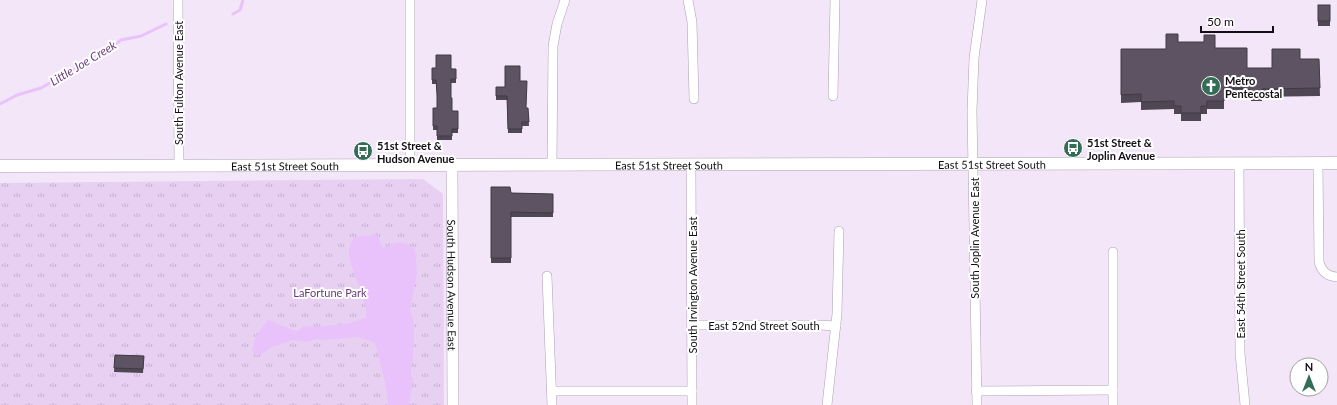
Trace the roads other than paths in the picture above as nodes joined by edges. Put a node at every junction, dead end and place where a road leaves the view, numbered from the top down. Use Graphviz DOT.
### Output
graph roads {
  1 [pos="178,0"];
  2 [pos="410,0"];
  3 [pos="565,0"];
  4 [pos="688,0"];
  5 [pos="835,0"];
  6 [pos="982,0"];
  7 [pos="833,96"];
  8 [pos="694,100"];
  9 [pos="1239,163"];
  10 [pos="1318,163"];
  11 [pos="1337,163"];
  12 [pos="691,164"];
  13 [pos="973,164"];
  14 [pos="179,165"];
  15 [pos="452,165"];
  16 [pos="552,165"];
  17 [pos="0,166"];
  18 [pos="410,166"];
  19 [pos="838,231"];
  20 [pos="1113,252"];
  21 [pos="547,276"];
  22 [pos="1337,277"];
  23 [pos="692,325"];
  24 [pos="836,326"];
  25 [pos="1113,390"];
  26 [pos="552,391"];
  27 [pos="692,391"];
  28 [pos="976,391"];
  29 [pos="453,405"];
  30 [pos="552,405"];
  31 [pos="692,405"];
  32 [pos="828,405"];
  33 [pos="977,405"];
  34 [pos="1113,405"];
  35 [pos="1245,405"];
  1 -- 14 [label="street, South Fulton Avenue East"];
  2 -- 18 [label="street"];
  3 -- 16 [label="street"];
  4 -- 8 [label="street"];
  5 -- 7 [label="street"];
  6 -- 13 [label="street, South Joplin Avenue East"];
  9 -- 10 [label="main road, East 51st Street South"];
  9 -- 13 [label="main road, East 51st Street South"];
  9 -- 35 [label="street, East 54th Street South"];
  10 -- 11 [label="main road, East 51st Street South"];
  10 -- 22 [label="street"];
  12 -- 13 [label="main road, East 51st Street South"];
  12 -- 16 [label="main road, East 51st Street South"];
  12 -- 23 [label="street, South Irvington Avenue East"];
  13 -- 28 [label="street, South Joplin Avenue East"];
  14 -- 17 [label="main road, East 51st Street South"];
  14 -- 18 [label="main road, East 51st Street South"];
  15 -- 16 [label="main road, East 51st Street South"];
  15 -- 18 [label="main road, East 51st Street South"];
  15 -- 29 [label="street, South Hudson Avenue East"];
  19 -- 24 [label="street"];
  20 -- 25 [label="street"];
  21 -- 26 [label="street"];
  23 -- 24 [label="street, East 52nd Street South"];
  23 -- 27 [label="street, South Irvington Avenue East"];
  24 -- 32 [label="street"];
  25 -- 28 [label="street"];
  25 -- 34 [label="street"];
  26 -- 27 [label="street"];
  26 -- 30 [label="street"];
  27 -- 31 [label="street, South Irvington Avenue East"];
  28 -- 33 [label="street, South Joplin Avenue East"];
}
